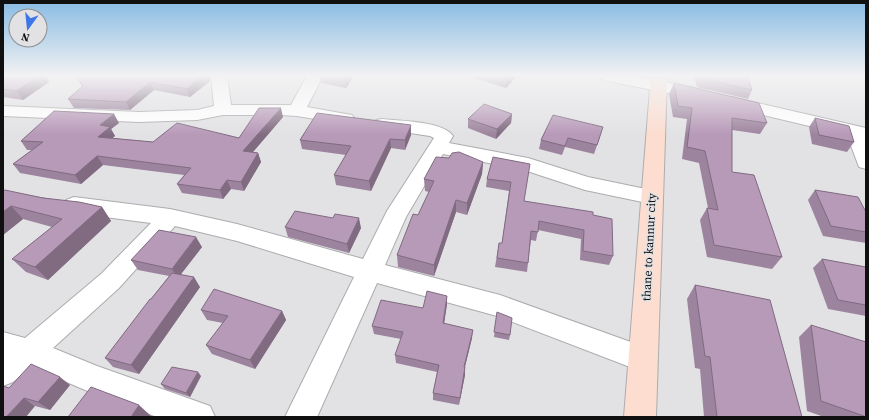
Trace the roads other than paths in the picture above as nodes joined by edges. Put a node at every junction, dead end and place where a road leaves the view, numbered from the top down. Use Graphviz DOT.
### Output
graph roads {
  1 [pos="221,96"];
  2 [pos="305,96"];
  3 [pos="658,96"];
  4 [pos="715,96"];
  5 [pos="223,110"];
  6 [pos="3,111"];
  7 [pos="297,111"];
  8 [pos="860,133"];
  9 [pos="438,147"];
  10 [pos="866,163"];
  11 [pos="652,197"];
  12 [pos="54,202"];
  13 [pos="170,217"];
  14 [pos="369,270"];
  15 [pos="16,348"];
  16 [pos="643,359"];
  17 [pos="3,372"];
  18 [pos="199,417"];
  19 [pos="301,417"];
  20 [pos="640,417"];
  1 -- 5 [label="street"];
  2 -- 7 [label="street"];
  3 -- 11 [label="street, thane to kannur city"];
  4 -- 8 [label="street"];
  5 -- 6 [label="street"];
  5 -- 7 [label="street"];
  7 -- 9 [label="street"];
  8 -- 10 [label="street"];
  9 -- 11 [label="street"];
  9 -- 14 [label="street"];
  11 -- 16 [label="street, thane to kannur city"];
  12 -- 13 [label="street"];
  13 -- 14 [label="street"];
  13 -- 15 [label="street"];
  14 -- 16 [label="street"];
  14 -- 19 [label="street"];
  15 -- 17 [label="street"];
  15 -- 18 [label="street"];
  16 -- 20 [label="street, thane to kannur city"];
}
